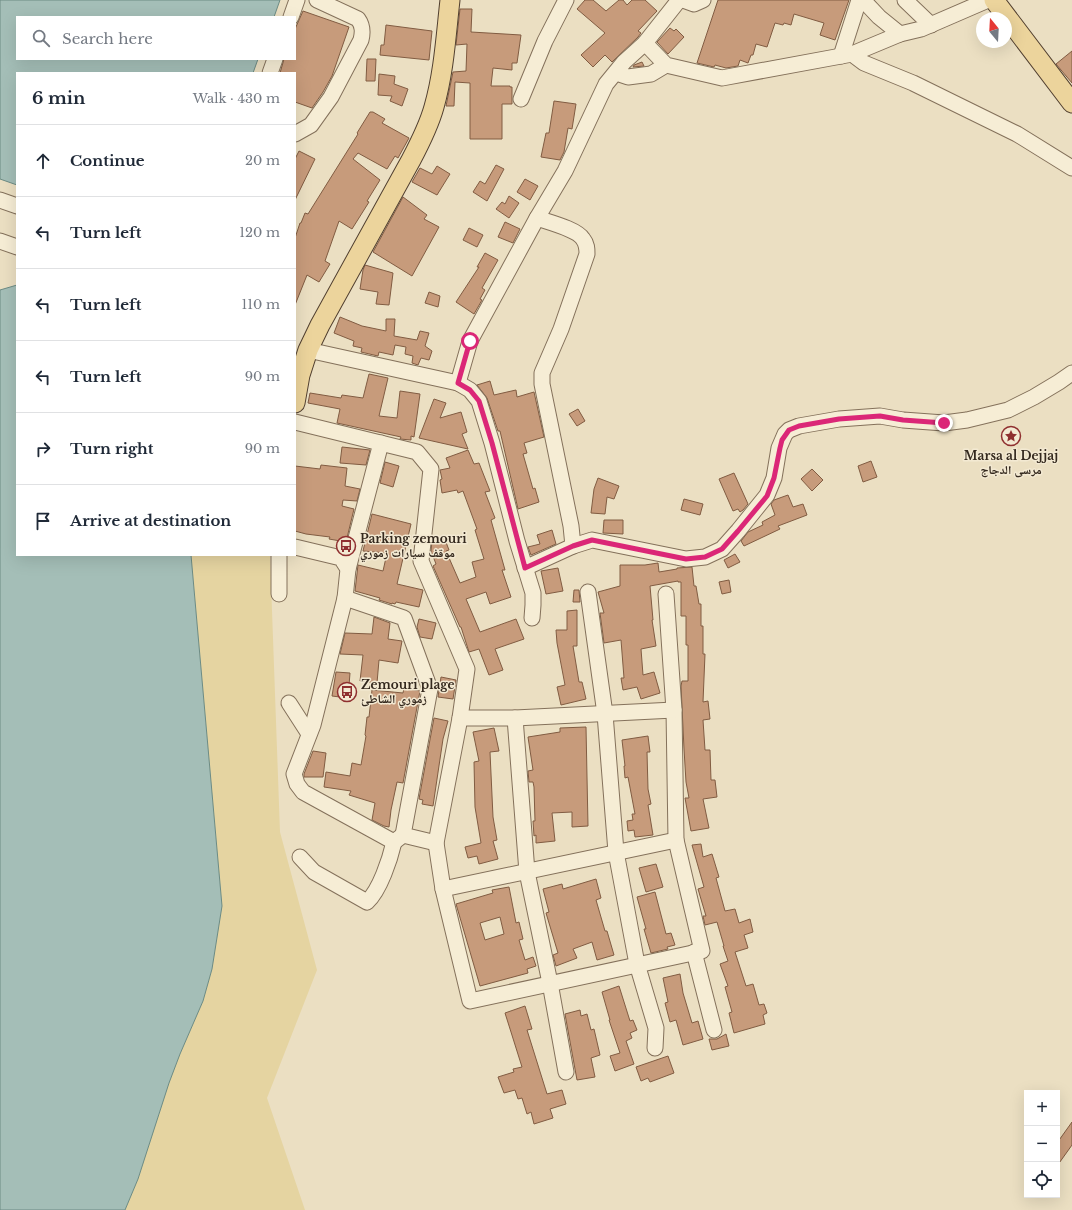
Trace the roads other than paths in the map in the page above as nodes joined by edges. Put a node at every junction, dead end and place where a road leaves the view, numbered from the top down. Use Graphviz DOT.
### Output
graph roads {
  1 [pos="297,0"];
  2 [pos="317,0"];
  3 [pos="450,0"];
  4 [pos="566,0"];
  5 [pos="680,0"];
  6 [pos="683,0"];
  7 [pos="703,0"];
  8 [pos="858,0"];
  9 [pos="863,0"];
  10 [pos="905,0"];
  11 [pos="988,0"];
  12 [pos="994,0"];
  13 [pos="291,16"];
  14 [pos="931,25"];
  15 [pos="900,34"];
  16 [pos="645,43"];
  17 [pos="847,55"];
  18 [pos="275,60"];
  19 [pos="666,65"];
  20 [pos="270,72"];
  21 [pos="616,73"];
  22 [pos="521,99"];
  23 [pos="1072,103"];
  24 [pos="296,133"];
  25 [pos="1072,168"];
  26 [pos="0,200"];
  27 [pos="16,206"];
  28 [pos="537,218"];
  29 [pos="0,241"];
  30 [pos="16,247"];
  31 [pos="308,350"];
  32 [pos="1072,373"];
  33 [pos="458,383"];
  34 [pos="296,397"];
  35 [pos="296,422"];
  36 [pos="381,443"];
  37 [pos="571,526"];
  38 [pos="592,540"];
  39 [pos="573,546"];
  40 [pos="296,547"];
  41 [pos="279,556"];
  42 [pos="525,568"];
  43 [pos="348,569"];
  44 [pos="588,592"];
  45 [pos="279,594"];
  46 [pos="666,594"];
  47 [pos="344,598"];
  48 [pos="532,618"];
  49 [pos="289,703"];
  50 [pos="674,710"];
  51 [pos="605,714"];
  52 [pos="460,718"];
  53 [pos="515,718"];
  54 [pos="309,734"];
  55 [pos="398,839"];
  56 [pos="676,840"];
  57 [pos="436,843"];
  58 [pos="616,852"];
  59 [pos="300,857"];
  60 [pos="527,872"];
  61 [pos="444,889"];
  62 [pos="694,952"];
  63 [pos="637,964"];
  64 [pos="550,983"];
  65 [pos="714,1030"];
  66 [pos="655,1048"];
  67 [pos="566,1072"];
  1 -- 13 [label="street"];
  2 -- 24 [label="street"];
  3 -- 31 [label="main road"];
  4 -- 22 [label="street"];
  5 -- 16 [label="street"];
  6 -- 7 [label="street"];
  8 -- 17 [label="street"];
  9 -- 15 [label="street"];
  10 -- 14 [label="street"];
  11 -- 14 [label="street"];
  12 -- 23 [label="main road"];
  14 -- 15 [label="street"];
  15 -- 17 [label="street"];
  16 -- 19 [label="street"];
  16 -- 21 [label="street"];
  17 -- 19 [label="street"];
  17 -- 25 [label="street"];
  18 -- 20 [label="street"];
  19 -- 21 [label="street"];
  21 -- 28 [label="street"];
  26 -- 27 [label="street"];
  28 -- 33 [label="street"];
  28 -- 37 [label="street"];
  29 -- 30 [label="street"];
  31 -- 33 [label="street"];
  31 -- 34 [label="main road"];
  32 -- 38 [label="street"];
  33 -- 42 [label="street"];
  35 -- 36 [label="street"];
  36 -- 43 [label="street"];
  36 -- 52 [label="street"];
  37 -- 38 [label="street"];
  37 -- 39 [label="street"];
  38 -- 39 [label="street"];
  39 -- 42 [label="street"];
  40 -- 43 [label="street"];
  41 -- 45 [label="street"];
  42 -- 48 [label="street"];
  43 -- 47 [label="street"];
  44 -- 51 [label="street"];
  46 -- 50 [label="street"];
  47 -- 54 [label="street"];
  47 -- 55 [label="street"];
  49 -- 54 [label="street"];
  50 -- 51 [label="street"];
  50 -- 56 [label="street"];
  51 -- 53 [label="street"];
  51 -- 58 [label="street"];
  52 -- 53 [label="street"];
  52 -- 57 [label="street"];
  53 -- 60 [label="street"];
  54 -- 55 [label="street"];
  55 -- 57 [label="street"];
  55 -- 59 [label="street"];
  56 -- 58 [label="street"];
  56 -- 62 [label="street"];
  57 -- 61 [label="street"];
  58 -- 60 [label="street"];
  58 -- 63 [label="street"];
  60 -- 61 [label="street"];
  60 -- 64 [label="street"];
  61 -- 64 [label="street"];
  62 -- 63 [label="street"];
  62 -- 65 [label="street"];
  63 -- 64 [label="street"];
  63 -- 66 [label="street"];
  64 -- 67 [label="street"];
}
